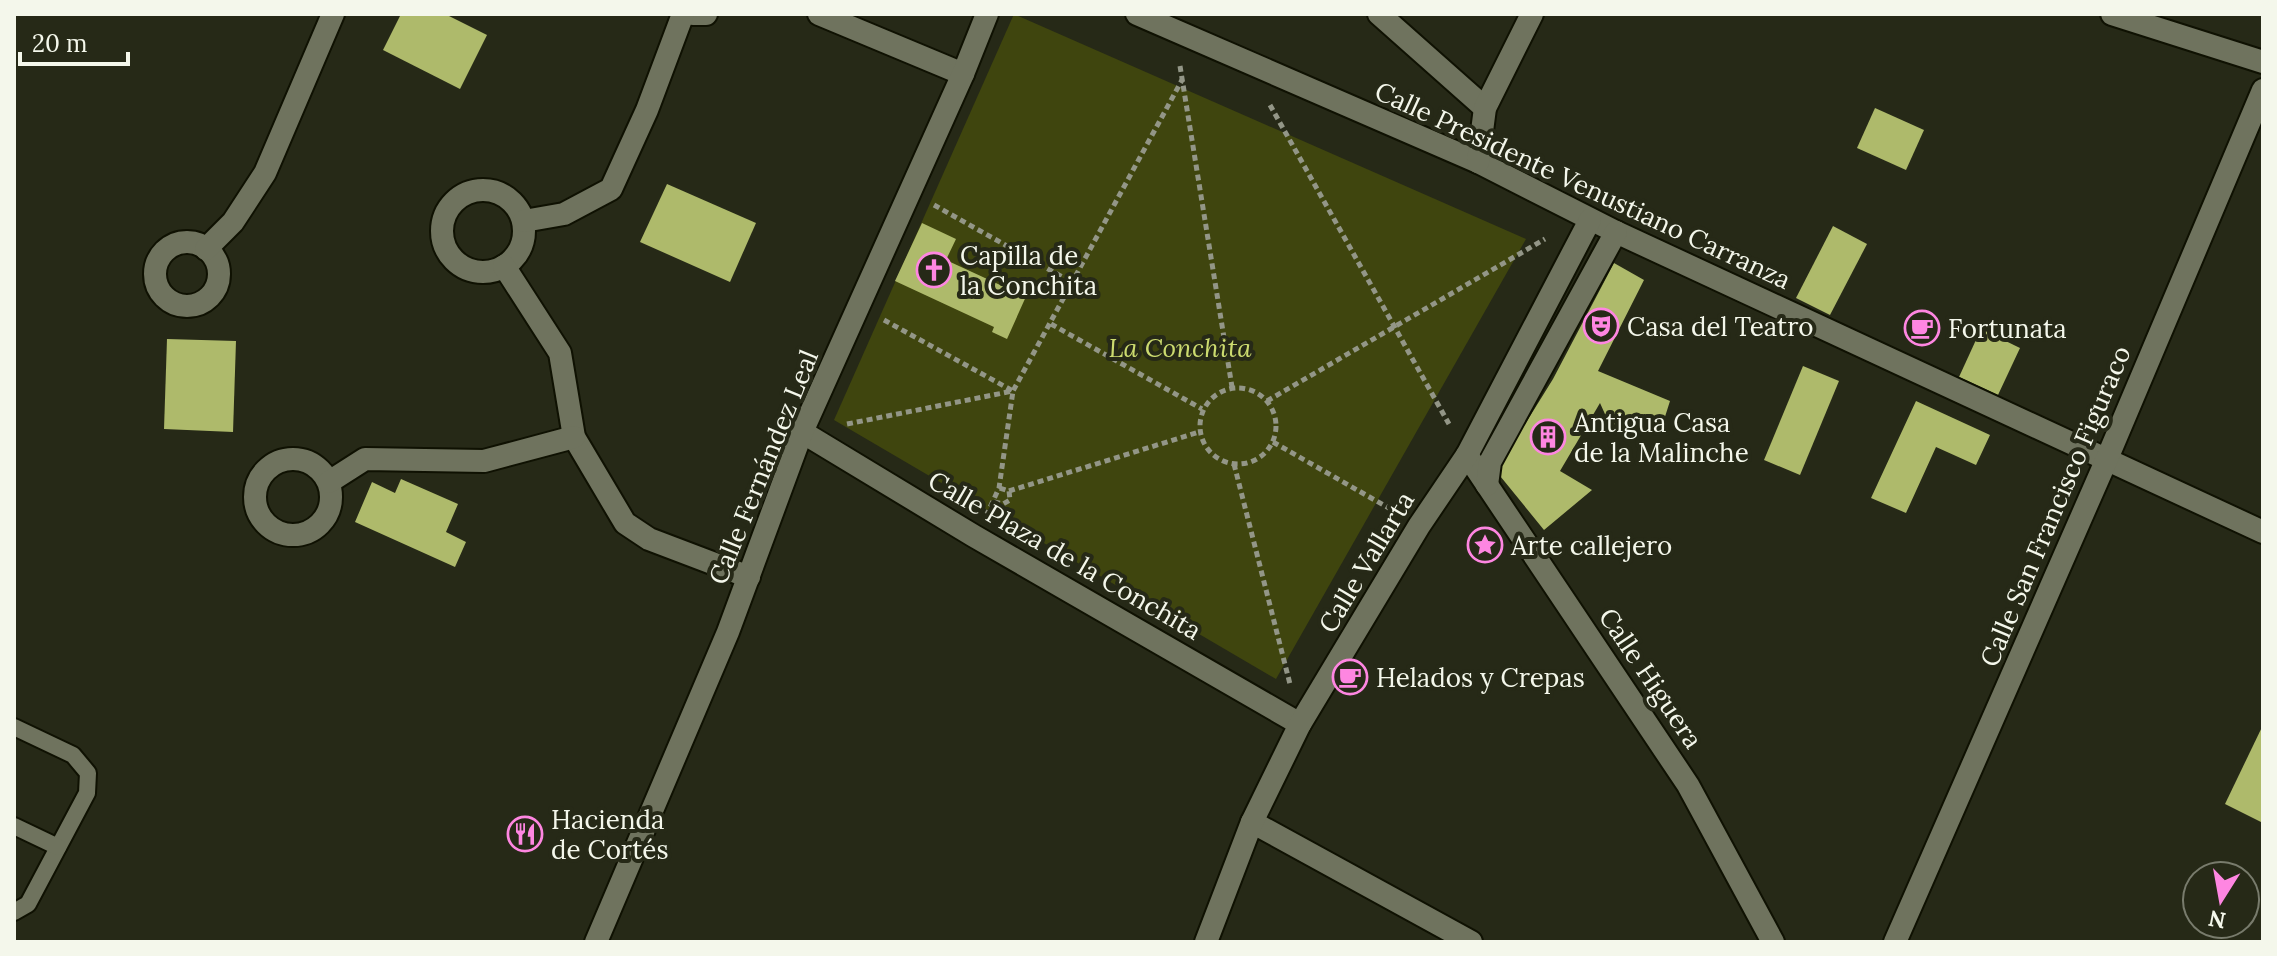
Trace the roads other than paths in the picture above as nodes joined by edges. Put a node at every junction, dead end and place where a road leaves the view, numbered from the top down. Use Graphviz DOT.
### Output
graph roads {
  1 [pos="333,14"];
  2 [pos="683,14"];
  3 [pos="693,14"];
  4 [pos="706,14"];
  5 [pos="819,14"];
  6 [pos="987,14"];
  7 [pos="1137,14"];
  8 [pos="1379,14"];
  9 [pos="1532,14"];
  10 [pos="2112,14"];
  11 [pos="1174,21"];
  12 [pos="2263,62"];
  13 [pos="963,74"];
  14 [pos="2263,90"];
  15 [pos="1485,108"];
  16 [pos="1478,162"];
  17 [pos="1590,220"];
  18 [pos="524,221"];
  19 [pos="1616,232"];
  20 [pos="206,249"];
  21 [pos="504,266"];
  22 [pos="802,432"];
  23 [pos="574,437"];
  24 [pos="1467,455"];
  25 [pos="2106,461"];
  26 [pos="329,482"];
  27 [pos="1487,485"];
  28 [pos="2263,532"];
  29 [pos="749,577"];
  30 [pos="1300,724"];
  31 [pos="14,727"];
  32 [pos="1252,822"];
  33 [pos="14,826"];
  34 [pos="58,847"];
  35 [pos="14,912"];
  36 [pos="596,942"];
  37 [pos="1206,942"];
  38 [pos="1471,942"];
  39 [pos="1773,942"];
  40 [pos="1895,942"];
  1 -- 20 [label="street"];
  2 -- 18 [label="street"];
  3 -- 4 [label="street"];
  5 -- 13 [label="street"];
  6 -- 13 [label="street, Calle Fernández Leal"];
  7 -- 11 [label="street, Calle Presidente Venustiano Carranza"];
  8 -- 15 [label="street"];
  9 -- 15 [label="street"];
  10 -- 12 [label="street"];
  11 -- 16 [label="street, Calle Presidente Venustiano Carranza"];
  13 -- 22 [label="street, Calle Fernández Leal"];
  14 -- 25 [label="street, Calle San Francisco Figuraco"];
  15 -- 16 [label="street"];
  16 -- 17 [label="street, Calle Presidente Venustiano Carranza"];
  17 -- 19 [label="street, Calle Presidente Venustiano Carranza"];
  17 -- 24 [label="street, Calle Vallarta"];
  18 -- 21 [label="street"];
  18 -- 21 [label="street"];
  19 -- 25 [label="street, Calle Presidente Venustiano Carranza"];
  19 -- 27 [label="street"];
  21 -- 23 [label="street"];
  22 -- 29 [label="street, Calle Fernández Leal"];
  22 -- 30 [label="street, Calle Plaza de la Conchita"];
  23 -- 26 [label="street"];
  23 -- 29 [label="street"];
  24 -- 27 [label="street, Calle Higuera"];
  24 -- 30 [label="street, Calle Vallarta"];
  25 -- 28 [label="street, Calle Presidente Venustiano Carranza"];
  25 -- 40 [label="street, Calle San Francisco Figuraco"];
  27 -- 39 [label="street, Calle Higuera"];
  29 -- 36 [label="street, Calle Fernández Leal"];
  30 -- 32 [label="street, Calle Vallarta"];
  31 -- 34 [label="lane"];
  32 -- 37 [label="street, Calle Vallarta"];
  32 -- 38 [label="street"];
  33 -- 34 [label="lane"];
  34 -- 35 [label="lane"];
}
